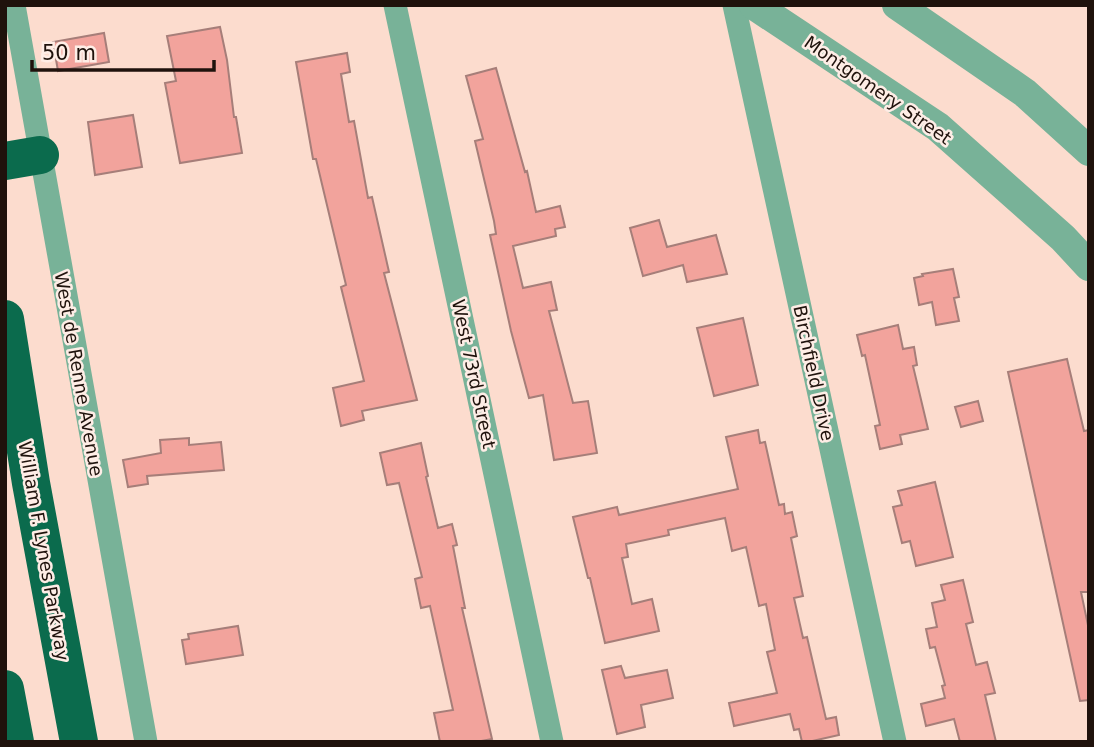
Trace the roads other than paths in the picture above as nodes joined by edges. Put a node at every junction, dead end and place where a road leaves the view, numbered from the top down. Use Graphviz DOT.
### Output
graph roads {
  1 [pos="14,5"];
  2 [pos="395,5"];
  3 [pos="734,5"];
  4 [pos="754,5"];
  5 [pos="897,5"];
  6 [pos="1089,151"];
  7 [pos="23,158"];
  8 [pos="1089,266"];
  9 [pos="5,319"];
  10 [pos="5,689"];
  11 [pos="15,742"];
  12 [pos="79,742"];
  13 [pos="146,742"];
  14 [pos="552,742"];
  15 [pos="895,742"];
  1 -- 7 [label="street, West de Renne Avenue"];
  2 -- 14 [label="street, West 73rd Street"];
  3 -- 15 [label="street, Birchfield Drive"];
  4 -- 8 [label="street, Montgomery Street"];
  5 -- 6 [label="street"];
  7 -- 13 [label="street, West de Renne Avenue"];
  9 -- 12 [label="highway, William F. Lynes Parkway"];
  10 -- 11 [label="highway"];
}
